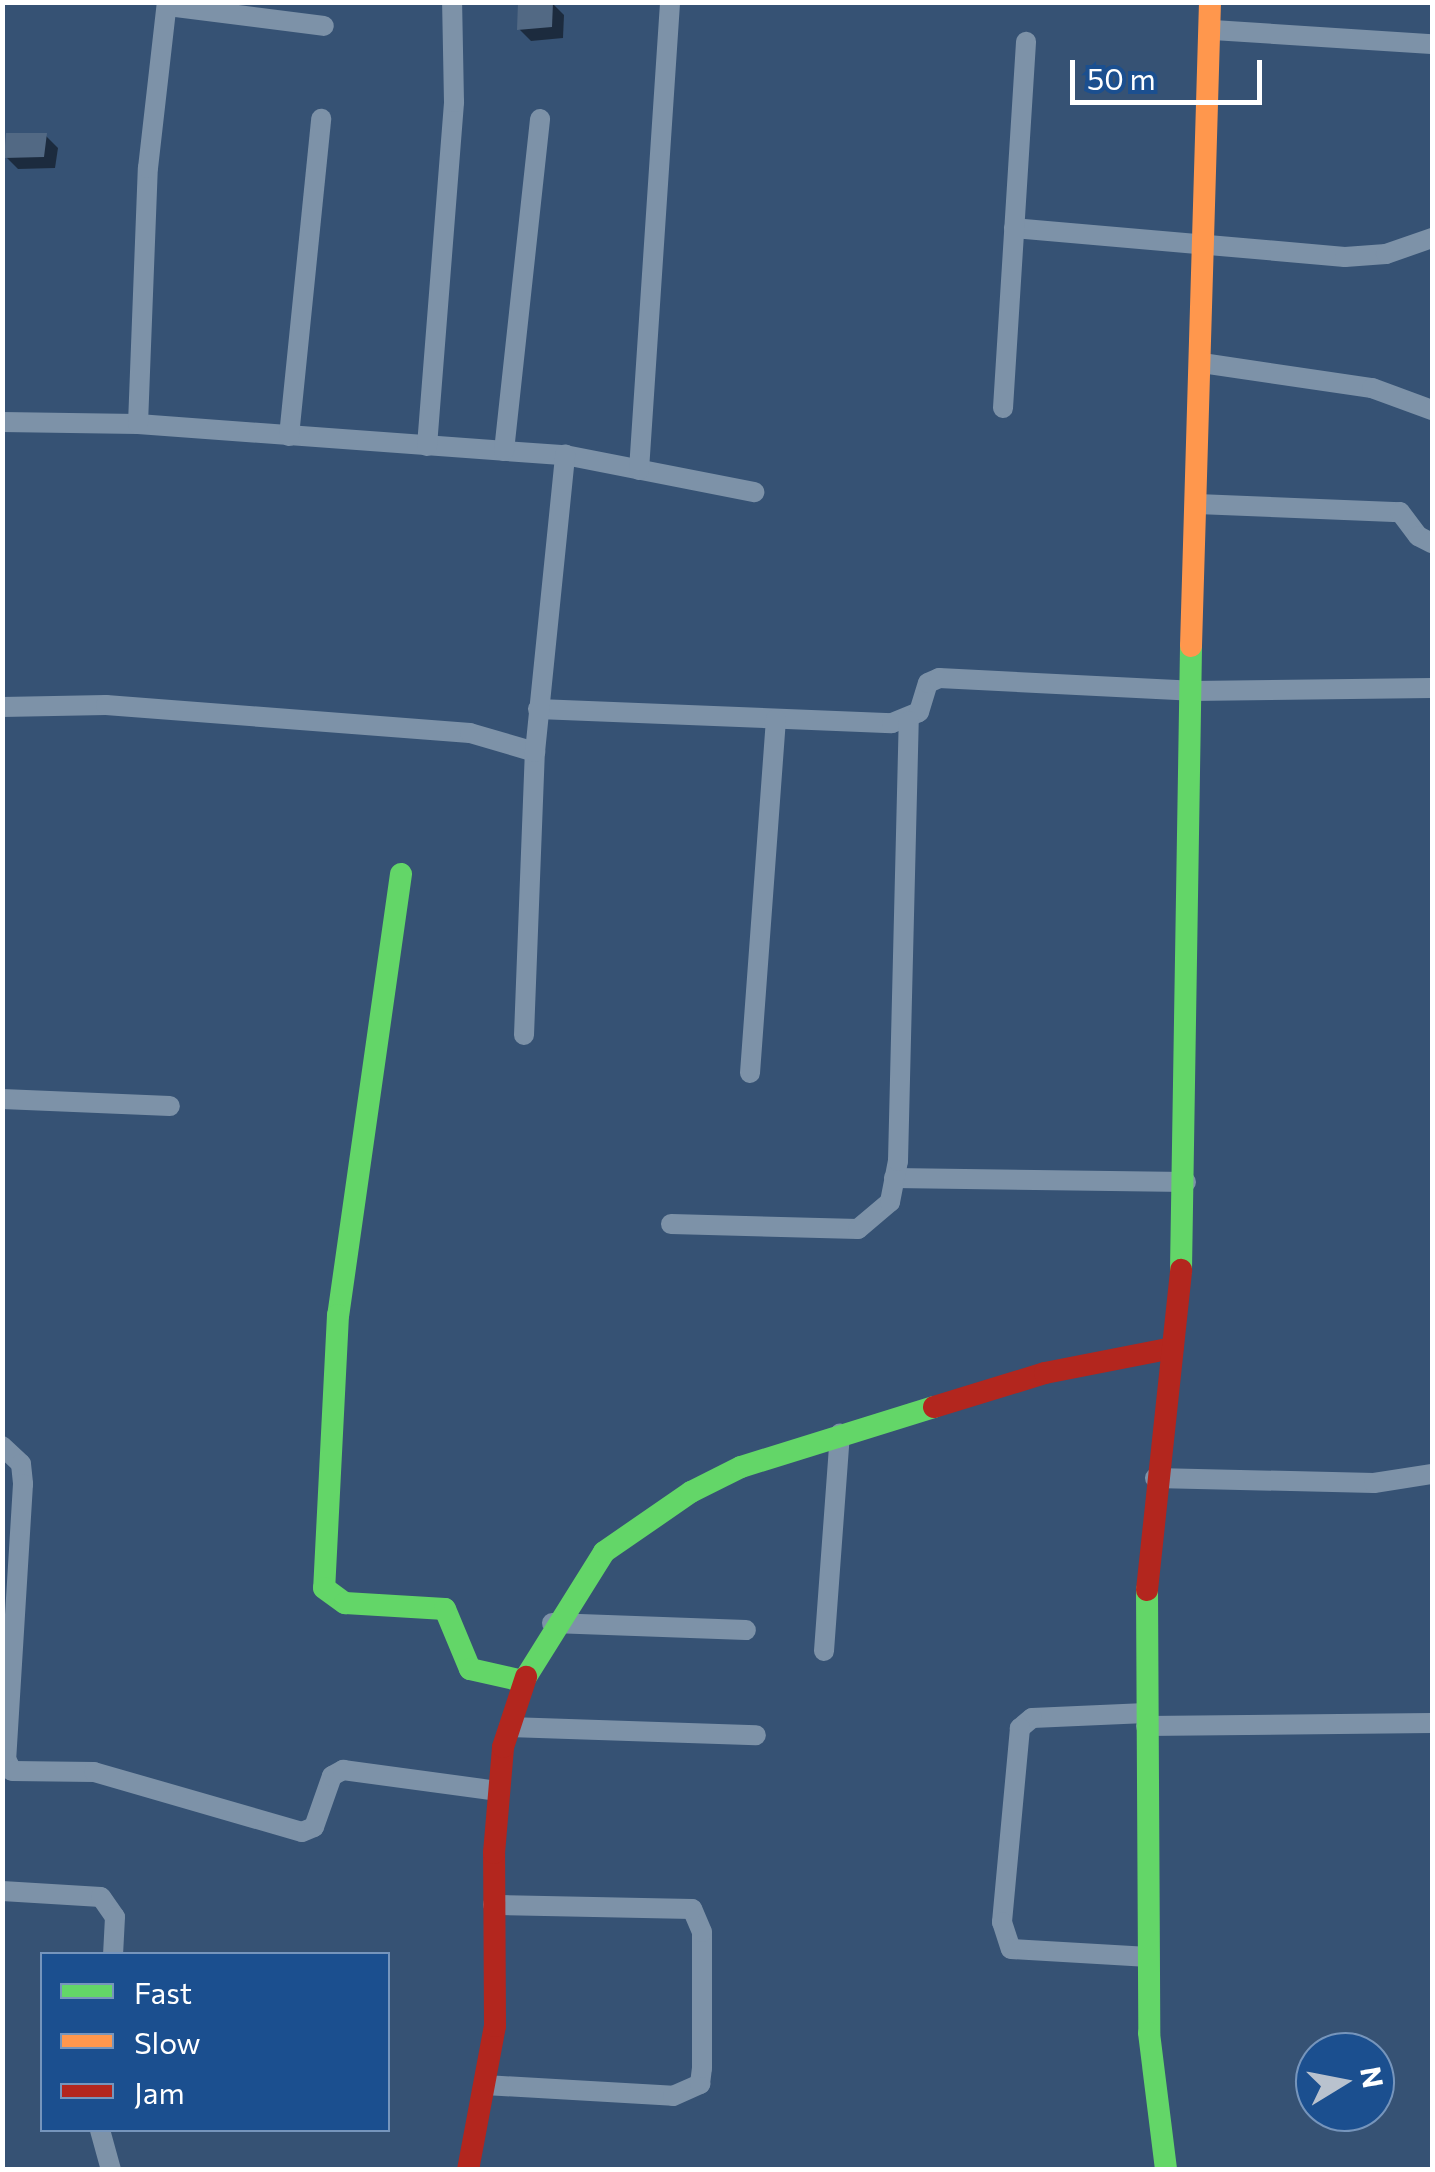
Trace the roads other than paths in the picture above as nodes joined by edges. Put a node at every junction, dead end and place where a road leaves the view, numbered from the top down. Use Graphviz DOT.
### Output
graph roads {
  1 [pos="452,2"];
  2 [pos="670,2"];
  3 [pos="1210,2"];
  4 [pos="168,4"];
  5 [pos="324,26"];
  6 [pos="1213,30"];
  7 [pos="1026,42"];
  8 [pos="1432,44"];
  9 [pos="321,120"];
  10 [pos="540,120"];
  11 [pos="1014,228"];
  12 [pos="1432,238"];
  13 [pos="1203,244"];
  14 [pos="1202,363"];
  15 [pos="1002,408"];
  16 [pos="1432,410"];
  17 [pos="2,422"];
  18 [pos="138,424"];
  19 [pos="289,436"];
  20 [pos="427,446"];
  21 [pos="504,451"];
  22 [pos="565,455"];
  23 [pos="639,470"];
  24 [pos="754,492"];
  25 [pos="1197,504"];
  26 [pos="1432,543"];
  27 [pos="1432,688"];
  28 [pos="1192,690"];
  29 [pos="2,707"];
  30 [pos="538,709"];
  31 [pos="776,718"];
  32 [pos="909,721"];
  33 [pos="535,752"];
  34 [pos="401,874"];
  35 [pos="524,1036"];
  36 [pos="750,1072"];
  37 [pos="2,1099"];
  38 [pos="170,1106"];
  39 [pos="894,1178"];
  40 [pos="1186,1182"];
  41 [pos="671,1224"];
  42 [pos="1172,1348"];
  43 [pos="840,1434"];
  44 [pos="2,1446"];
  45 [pos="1432,1474"];
  46 [pos="1155,1478"];
  47 [pos="552,1623"];
  48 [pos="746,1630"];
  49 [pos="824,1651"];
  50 [pos="523,1682"];
  51 [pos="1146,1719"];
  52 [pos="1432,1723"];
  53 [pos="509,1727"];
  54 [pos="756,1735"];
  55 [pos="7,1773"];
  56 [pos="499,1791"];
  57 [pos="2,1892"];
  58 [pos="494,1906"];
  59 [pos="113,1952"];
  60 [pos="1149,1957"];
  61 [pos="485,2085"];
  62 [pos="100,2132"];
  63 [pos="110,2170"];
  64 [pos="468,2170"];
  65 [pos="1166,2170"];
  1 -- 20 [label="street"];
  2 -- 23 [label="street"];
  3 -- 6 [label="street"];
  4 -- 5 [label="street"];
  4 -- 18 [label="street"];
  6 -- 8 [label="street"];
  6 -- 13 [label="street"];
  7 -- 11 [label="street"];
  9 -- 19 [label="street"];
  10 -- 21 [label="street"];
  11 -- 13 [label="street"];
  11 -- 15 [label="street"];
  12 -- 13 [label="street"];
  13 -- 14 [label="street"];
  14 -- 16 [label="street"];
  14 -- 25 [label="street"];
  17 -- 18 [label="street"];
  18 -- 19 [label="street"];
  19 -- 20 [label="street"];
  20 -- 21 [label="street"];
  21 -- 22 [label="street"];
  22 -- 23 [label="street"];
  22 -- 30 [label="street"];
  23 -- 24 [label="street"];
  25 -- 26 [label="street"];
  25 -- 28 [label="street"];
  27 -- 28 [label="street"];
  28 -- 32 [label="street"];
  28 -- 40 [label="street"];
  29 -- 33 [label="street"];
  30 -- 31 [label="street"];
  30 -- 33 [label="street"];
  31 -- 32 [label="street"];
  31 -- 36 [label="street"];
  32 -- 39 [label="street"];
  33 -- 35 [label="street"];
  34 -- 50 [label="street"];
  37 -- 38 [label="street"];
  39 -- 40 [label="street"];
  39 -- 41 [label="street"];
  40 -- 42 [label="street"];
  42 -- 43 [label="street"];
  42 -- 46 [label="street"];
  43 -- 47 [label="street"];
  43 -- 49 [label="street"];
  44 -- 55 [label="street"];
  45 -- 46 [label="street"];
  46 -- 51 [label="street"];
  47 -- 48 [label="street"];
  47 -- 50 [label="street"];
  50 -- 53 [label="street"];
  51 -- 52 [label="street"];
  51 -- 60 [label="street"];
  51 -- 60 [label="street"];
  53 -- 54 [label="street"];
  53 -- 56 [label="street"];
  55 -- 56 [label="street"];
  56 -- 58 [label="street"];
  57 -- 59 [label="street"];
  58 -- 61 [label="street"];
  58 -- 61 [label="street"];
  60 -- 65 [label="street"];
  61 -- 64 [label="street"];
  62 -- 63 [label="street"];
}
